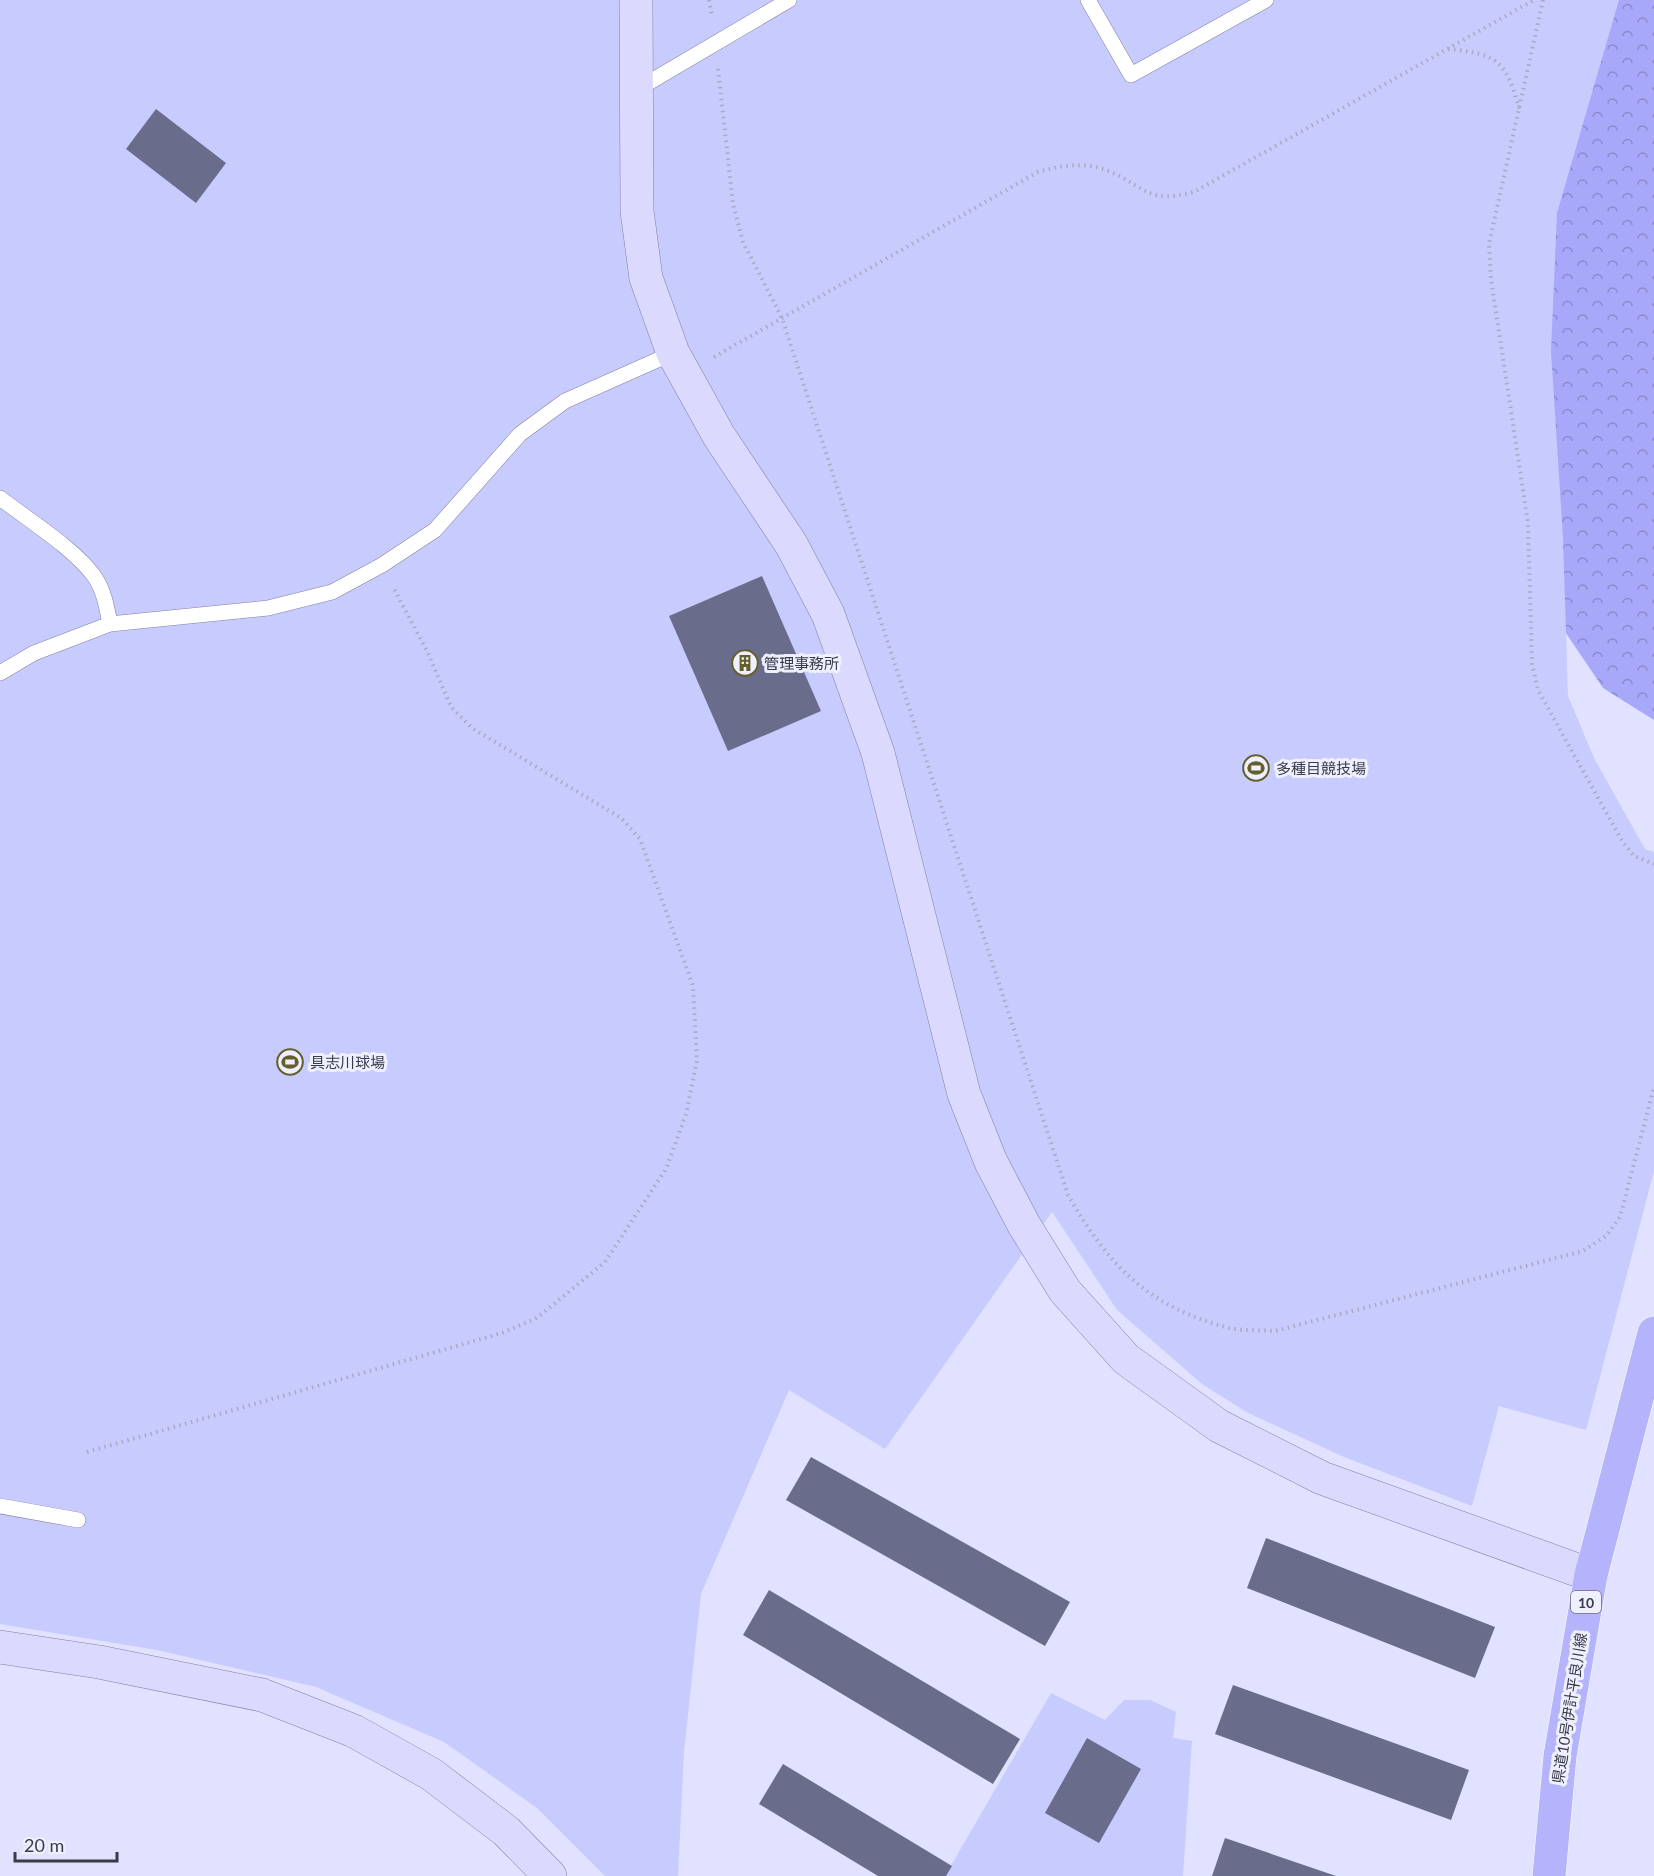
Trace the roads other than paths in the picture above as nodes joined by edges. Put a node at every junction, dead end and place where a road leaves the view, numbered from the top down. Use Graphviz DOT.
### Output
graph roads {
  1 [pos="636,0"];
  2 [pos="789,0"];
  3 [pos="1088,0"];
  4 [pos="1266,0"];
  5 [pos="634,91"];
  6 [pos="678,364"];
  7 [pos="0,498"];
  8 [pos="110,624"];
  9 [pos="0,673"];
  10 [pos="1654,1333"];
  11 [pos="0,1506"];
  12 [pos="78,1520"];
  13 [pos="1591,1575"];
  14 [pos="0,1647"];
  15 [pos="550,1876"];
  16 [pos="1549,1876"];
  1 -- 5 [label="street"];
  2 -- 5 [label="lane"];
  3 -- 4 [label="lane"];
  5 -- 6 [label="street"];
  6 -- 8 [label="lane"];
  6 -- 13 [label="street"];
  7 -- 8 [label="lane"];
  8 -- 9 [label="lane"];
  10 -- 13 [label="main road, 県道10号伊計平良川線 / 10"];
  11 -- 12 [label="lane"];
  13 -- 16 [label="main road, 県道10号伊計平良川線 / 10"];
  14 -- 15 [label="street"];
}
